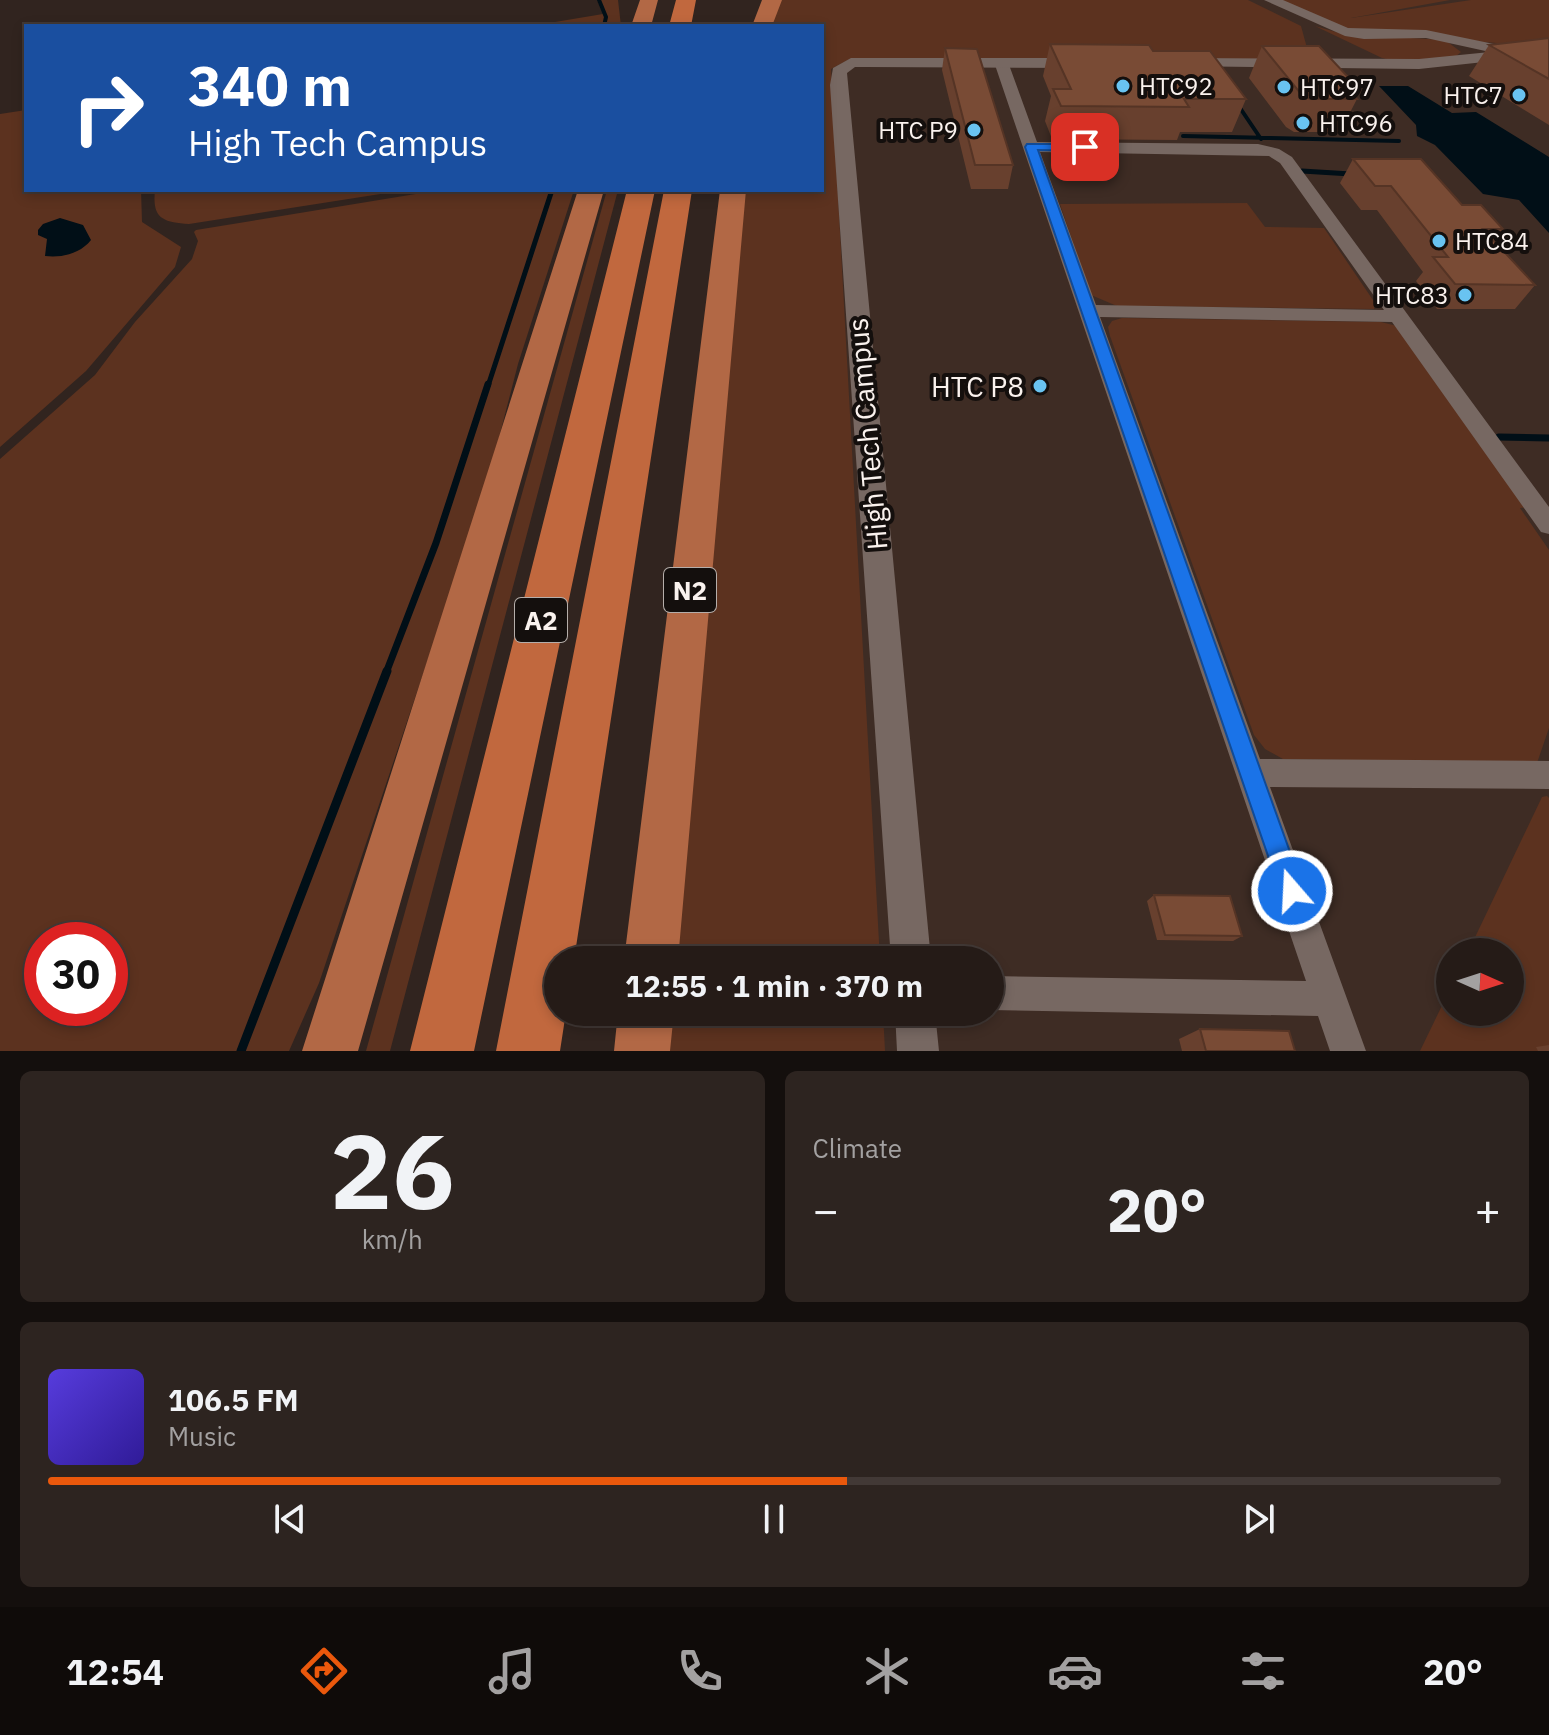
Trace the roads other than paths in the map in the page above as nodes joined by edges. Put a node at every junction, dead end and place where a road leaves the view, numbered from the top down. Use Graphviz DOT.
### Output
graph roads {
  1 [pos="649,0"];
  2 [pos="686,0"];
  3 [pos="757,0"];
  4 [pos="772,0"];
  5 [pos="1257,0"];
  6 [pos="1271,0"];
  7 [pos="642,24"];
  8 [pos="680,24"];
  9 [pos="754,24"];
  10 [pos="763,24"];
  11 [pos="1334,39"];
  12 [pos="1452,40"];
  13 [pos="1543,51"];
  14 [pos="1464,59"];
  15 [pos="1001,62"];
  16 [pos="1110,63"];
  17 [pos="1157,63"];
  18 [pos="1340,64"];
  19 [pos="1400,64"];
  20 [pos="1031,147"];
  21 [pos="590,192"];
  22 [pos="641,192"];
  23 [pos="678,192"];
  24 [pos="733,192"];
  25 [pos="1089,311"];
  26 [pos="1400,316"];
  27 [pos="1549,525"];
  28 [pos="1253,773"];
  29 [pos="1549,775"];
  30 [pos="652,946"];
  31 [pos="910,946"];
  32 [pos="1004,993"];
  33 [pos="1330,999"];
  34 [pos="645,1026"];
  35 [pos="916,1026"];
  36 [pos="330,1051"];
  37 [pos="442,1051"];
  38 [pos="528,1051"];
  39 [pos="642,1051"];
  40 [pos="918,1051"];
  41 [pos="1348,1051"];
  1 -- 7 [label="highway"];
  2 -- 8 [label="highway"];
  3 -- 9 [label="highway"];
  4 -- 10 [label="highway"];
  5 -- 11 [label="street"];
  6 -- 12 [label="street"];
  11 -- 18 [label="street"];
  11 -- 19 [label="street"];
  12 -- 13 [label="street"];
  12 -- 14 [label="street"];
  13 -- 14 [label="street"];
  14 -- 19 [label="street"];
  15 -- 16 [label="street, High Tech Campus"];
  15 -- 20 [label="street"];
  15 -- 31 [label="street, High Tech Campus"];
  17 -- 18 [label="street"];
  18 -- 19 [label="street"];
  20 -- 25 [label="street"];
  20 -- 26 [label="street"];
  21 -- 36 [label="highway"];
  22 -- 37 [label="highway, A2"];
  23 -- 38 [label="highway, A2"];
  24 -- 30 [label="highway, N2"];
  25 -- 26 [label="street"];
  25 -- 28 [label="street"];
  26 -- 27 [label="street"];
  28 -- 29 [label="street"];
  28 -- 33 [label="street"];
  32 -- 33 [label="street"];
  33 -- 41 [label="street"];
  34 -- 39 [label="highway"];
  35 -- 40 [label="street"];
}
